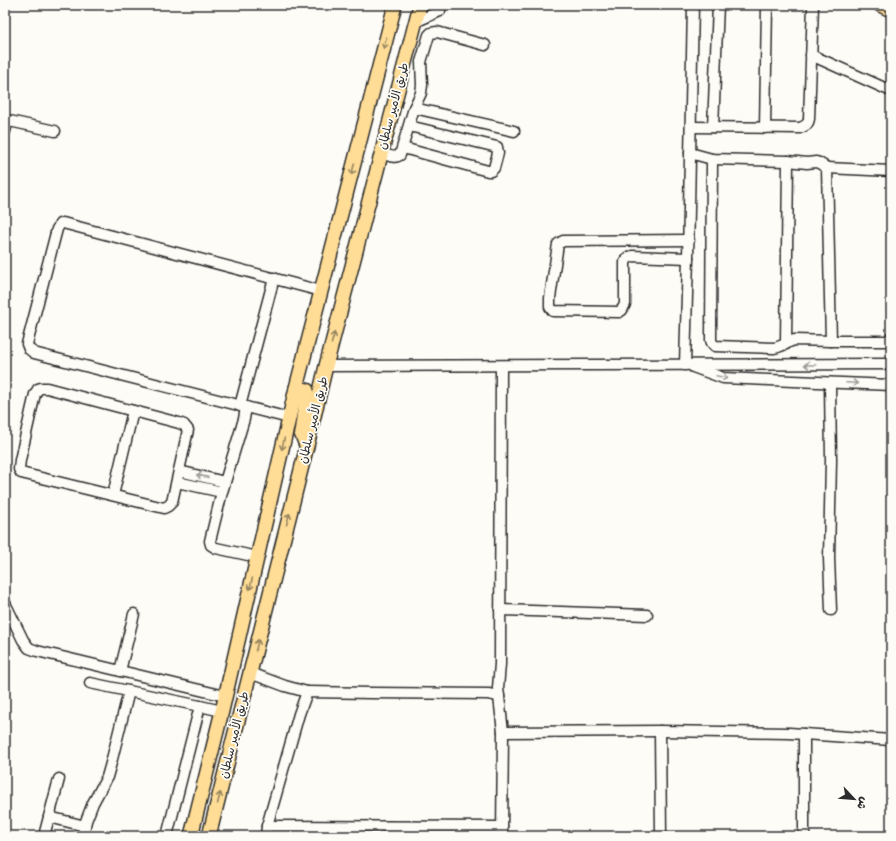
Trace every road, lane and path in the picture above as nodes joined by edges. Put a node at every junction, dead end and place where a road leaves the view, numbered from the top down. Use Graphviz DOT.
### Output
graph roads {
  1 [pos="395,5"];
  2 [pos="420,5"];
  3 [pos="693,5"];
  4 [pos="718,5"];
  5 [pos="767,5"];
  6 [pos="813,5"];
  7 [pos="880,5"];
  8 [pos="891,10"];
  9 [pos="440,12"];
  10 [pos="415,22"];
  11 [pos="485,45"];
  12 [pos="811,56"];
  13 [pos="891,91"];
  14 [pos="414,108"];
  15 [pos="6,120"];
  16 [pos="409,126"];
  17 [pos="691,127"];
  18 [pos="713,127"];
  19 [pos="765,128"];
  20 [pos="5,131"];
  21 [pos="514,131"];
  22 [pos="55,132"];
  23 [pos="403,148"];
  24 [pos="381,153"];
  25 [pos="690,153"];
  26 [pos="712,159"];
  27 [pos="788,161"];
  28 [pos="827,168"];
  29 [pos="891,171"];
  30 [pos="633,240"];
  31 [pos="689,240"];
  32 [pos="632,256"];
  33 [pos="688,258"];
  34 [pos="274,278"];
  35 [pos="321,291"];
  36 [pos="891,337"];
  37 [pos="830,341"];
  38 [pos="786,344"];
  39 [pos="891,364"];
  40 [pos="685,365"];
  41 [pos="326,366"];
  42 [pos="501,366"];
  43 [pos="830,382"];
  44 [pos="891,385"];
  45 [pos="296,388"];
  46 [pos="243,406"];
  47 [pos="133,411"];
  48 [pos="289,418"];
  49 [pos="307,446"];
  50 [pos="179,471"];
  51 [pos="177,482"];
  52 [pos="225,482"];
  53 [pos="222,492"];
  54 [pos="113,495"];
  55 [pos="257,557"];
  56 [pos="5,603"];
  57 [pos="500,610"];
  58 [pos="831,610"];
  59 [pos="134,614"];
  60 [pos="647,615"];
  61 [pos="120,671"];
  62 [pos="250,673"];
  63 [pos="90,683"];
  64 [pos="129,691"];
  65 [pos="307,692"];
  66 [pos="225,696"];
  67 [pos="499,696"];
  68 [pos="200,706"];
  69 [pos="222,711"];
  70 [pos="660,731"];
  71 [pos="504,732"];
  72 [pos="804,734"];
  73 [pos="891,740"];
  74 [pos="58,779"];
  75 [pos="49,817"];
  76 [pos="84,831"];
  77 [pos="267,831"];
  78 [pos="502,832"];
  79 [pos="44,836"];
  80 [pos="167,836"];
  81 [pos="191,836"];
  82 [pos="209,836"];
  83 [pos="661,836"];
  84 [pos="804,836"];
  1 -- 35 [label="main road, طريق الأمير سلطان, one-way"];
  2 -- 10 [label="main road, طريق الأمير سلطان"];
  3 -- 17 [label="street"];
  4 -- 18 [label="street"];
  5 -- 19 [label="street"];
  6 -- 12 [label="street"];
  7 -- 8 [label="main road"];
  9 -- 10 [label="street"];
  10 -- 24 [label="main road, طريق الأمير سلطان"];
  11 -- 14 [label="street"];
  12 -- 13 [label="street"];
  12 -- 19 [label="street"];
  14 -- 16 [label="street"];
  14 -- 21 [label="street"];
  15 -- 20 [label="street"];
  15 -- 22 [label="street"];
  16 -- 23 [label="street"];
  16 -- 23 [label="street"];
  17 -- 18 [label="street"];
  17 -- 25 [label="street"];
  18 -- 19 [label="street"];
  23 -- 24 [label="street"];
  41 -- 24 [label="main road, طريق الأمير سلطان, one-way"];
  25 -- 26 [label="street"];
  25 -- 31 [label="street"];
  26 -- 27 [label="street"];
  26 -- 38 [label="street"];
  27 -- 28 [label="street"];
  27 -- 38 [label="street"];
  28 -- 29 [label="street"];
  28 -- 37 [label="street"];
  30 -- 31 [label="street"];
  30 -- 32 [label="street"];
  30 -- 32 [label="street"];
  31 -- 33 [label="street"];
  32 -- 33 [label="street"];
  33 -- 40 [label="street"];
  34 -- 35 [label="street"];
  34 -- 46 [label="street"];
  34 -- 46 [label="street"];
  35 -- 45 [label="main road, طريق الأمير سلطان"];
  36 -- 37 [label="street"];
  37 -- 38 [label="street"];
  39 -- 40 [label="street, one-way"];
  40 -- 42 [label="street"];
  40 -- 43 [label="street, one-way"];
  41 -- 42 [label="street"];
  41 -- 49 [label="main road, طريق الأمير سلطان"];
  42 -- 57 [label="street"];
  43 -- 44 [label="street, one-way"];
  43 -- 58 [label="street"];
  45 -- 48 [label="main road, طريق الأمير سلطان"];
  45 -- 49 [label="main road"];
  46 -- 48 [label="street"];
  46 -- 52 [label="street"];
  47 -- 50 [label="street"];
  47 -- 54 [label="street"];
  47 -- 54 [label="street"];
  48 -- 55 [label="main road, طريق الأمير سلطان, one-way"];
  62 -- 49 [label="main road, طريق الأمير سلطان, one-way"];
  50 -- 51 [label="street"];
  52 -- 50 [label="street, one-way"];
  51 -- 53 [label="street"];
  51 -- 54 [label="street"];
  52 -- 53 [label="street"];
  53 -- 55 [label="street"];
  55 -- 66 [label="main road, طريق الأمير سلطان, one-way"];
  56 -- 61 [label="street"];
  57 -- 60 [label="street"];
  57 -- 67 [label="street"];
  59 -- 61 [label="street"];
  61 -- 66 [label="street"];
  62 -- 65 [label="street"];
  82 -- 62 [label="main road, طريق الأمير سلطان, one-way"];
  63 -- 64 [label="street"];
  64 -- 68 [label="street"];
  64 -- 76 [label="street"];
  65 -- 67 [label="street"];
  65 -- 77 [label="street"];
  66 -- 69 [label="main road, طريق الأمير سلطان"];
  67 -- 71 [label="street"];
  68 -- 69 [label="street"];
  68 -- 80 [label="street"];
  69 -- 81 [label="main road, طريق الأمير سلطان"];
  70 -- 71 [label="street"];
  70 -- 72 [label="street"];
  70 -- 83 [label="street"];
  71 -- 78 [label="street"];
  72 -- 73 [label="street"];
  72 -- 84 [label="street"];
  74 -- 75 [label="street"];
  75 -- 76 [label="street"];
  75 -- 79 [label="street"];
  77 -- 78 [label="street"];
}
